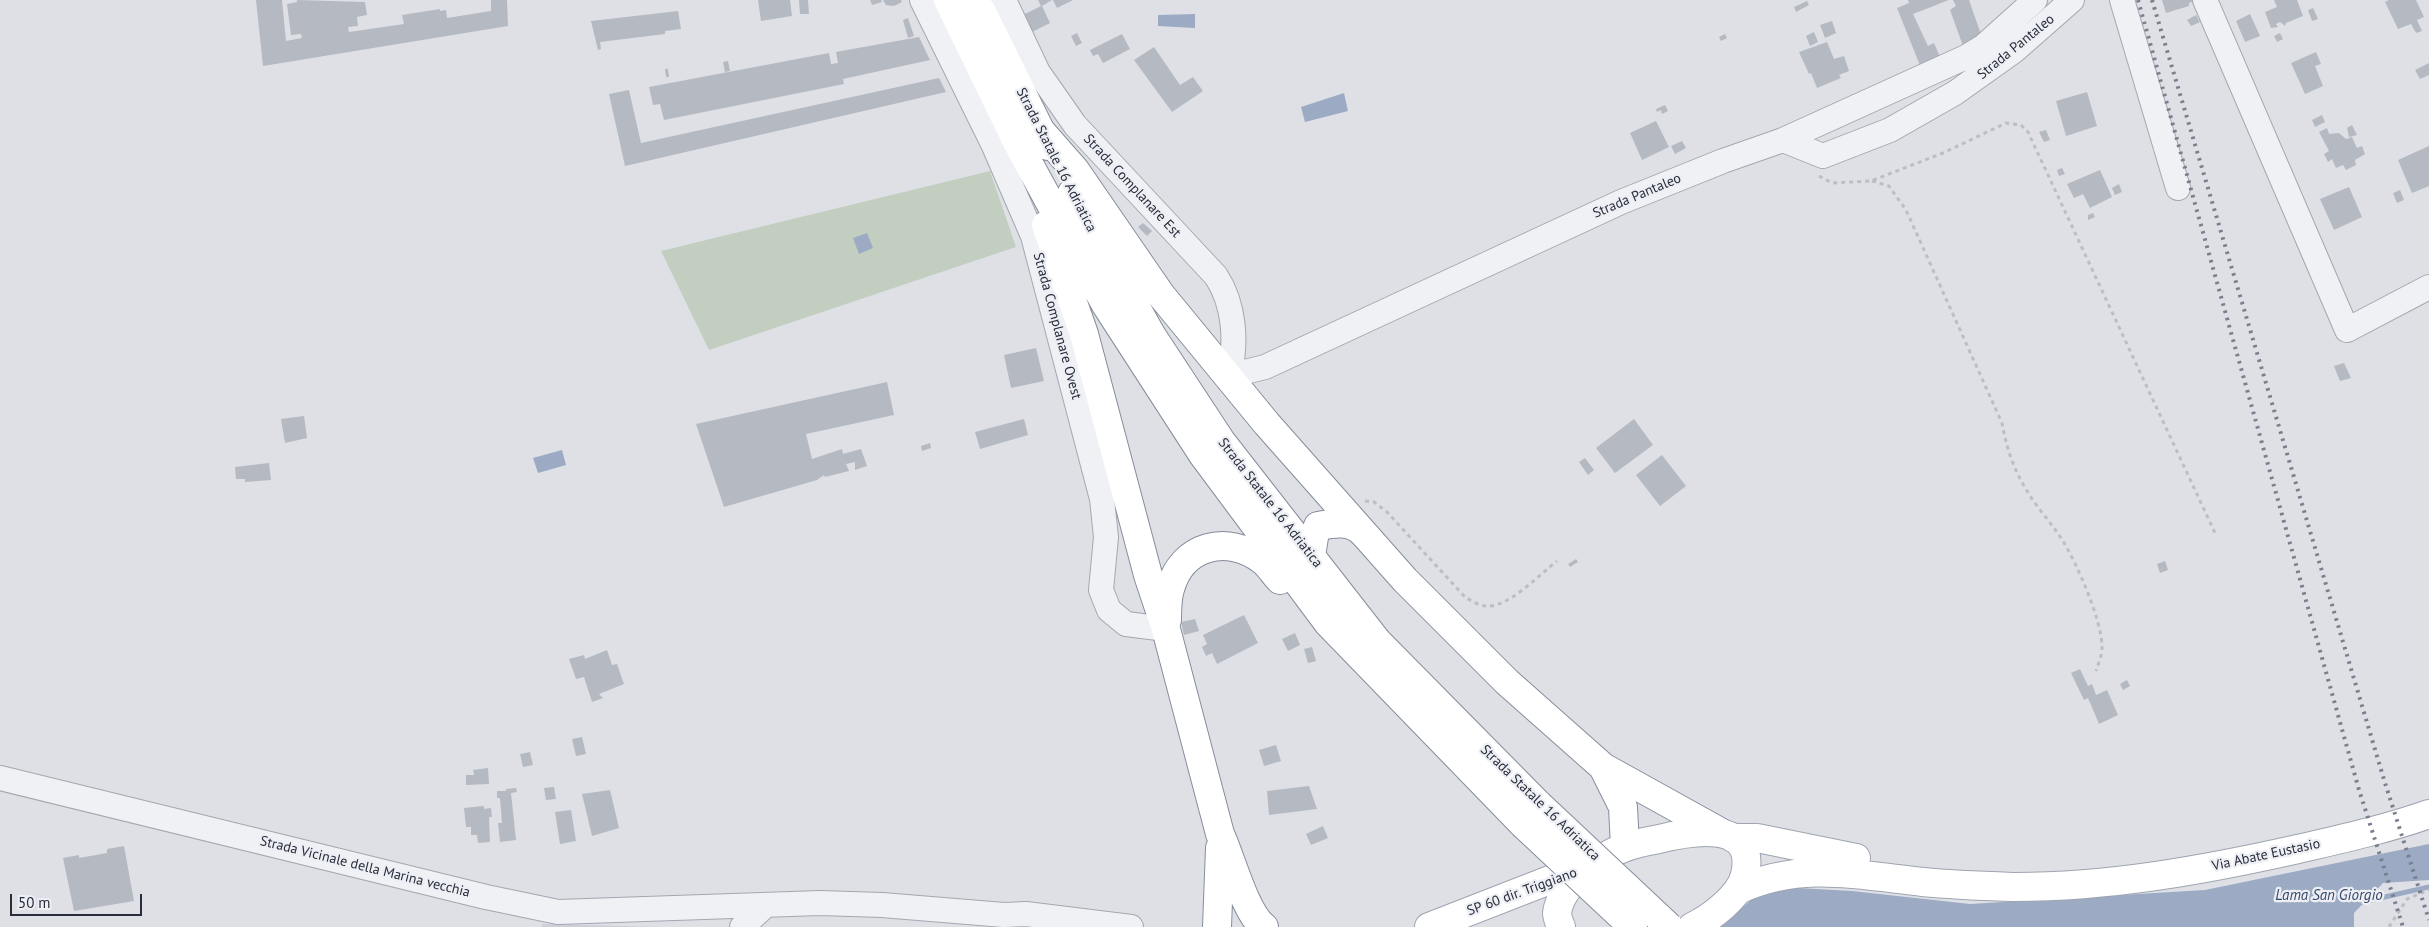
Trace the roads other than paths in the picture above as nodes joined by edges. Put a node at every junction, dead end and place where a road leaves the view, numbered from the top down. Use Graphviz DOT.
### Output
graph roads {
  1 [pos="922,0"];
  2 [pos="948,0"];
  3 [pos="976,0"];
  4 [pos="1004,0"];
  5 [pos="2035,0"];
  6 [pos="2072,0"];
  7 [pos="2122,0"];
  8 [pos="2205,3"];
  9 [pos="1028,136"];
  10 [pos="1783,140"];
  11 [pos="2178,188"];
  12 [pos="2429,287"];
  13 [pos="1229,376"];
  14 [pos="1312,473"];
  15 [pos="1318,526"];
  16 [pos="1366,536"];
  17 [pos="1310,556"];
  18 [pos="1328,623"];
  19 [pos="1166,628"];
  20 [pos="1603,767"];
  21 [pos="0,778"];
  22 [pos="1531,814"];
  23 [pos="2429,814"];
  24 [pos="1220,834"];
  25 [pos="1728,836"];
  26 [pos="1625,847"];
  27 [pos="1588,868"];
  28 [pos="2101,881"];
  29 [pos="1738,890"];
  30 [pos="765,906"];
  31 [pos="706,907"];
  32 [pos="728,927"];
  33 [pos="742,927"];
  34 [pos="1131,927"];
  35 [pos="1218,927"];
  36 [pos="1264,927"];
  37 [pos="1429,927"];
  38 [pos="1561,927"];
  39 [pos="1633,927"];
  40 [pos="1669,927"];
  41 [pos="1692,927"];
  1 -- 19 [label="street, Strada Complanare Ovest"];
  2 -- 9 [label="main road, Strada Statale 16 Adriatica"];
  3 -- 9 [label="main road, Strada Statale 16 Adriatica"];
  4 -- 13 [label="street, Strada Complanare Est"];
  5 -- 10 [label="street, Strada Pantaleo"];
  6 -- 10 [label="street, Strada Pantaleo"];
  7 -- 11 [label="street"];
  8 -- 12 [label="street"];
  9 -- 13 [label="main road"];
  9 -- 17 [label="main road, Strada Statale 16 Adriatica"];
  9 -- 18 [label="main road, Strada Statale 16 Adriatica"];
  9 -- 19 [label="main road"];
  10 -- 13 [label="street, Strada Pantaleo"];
  13 -- 14 [label="main road"];
  14 -- 15 [label="main road"];
  14 -- 16 [label="main road"];
  15 -- 16 [label="main road"];
  15 -- 17 [label="main road"];
  16 -- 20 [label="main road"];
  17 -- 22 [label="main road, Strada Statale 16 Adriatica"];
  18 -- 19 [label="main road"];
  18 -- 22 [label="main road, Strada Statale 16 Adriatica"];
  19 -- 24 [label="main road"];
  20 -- 25 [label="main road"];
  20 -- 26 [label="main road"];
  21 -- 31 [label="street, Strada Vicinale della Marina vecchia"];
  22 -- 39 [label="main road, Strada Statale 16 Adriatica, bridge"];
  22 -- 40 [label="main road, Strada Statale 16 Adriatica, bridge"];
  23 -- 28 [label="main road, Via Abate Eustasio"];
  24 -- 35 [label="main road"];
  24 -- 36 [label="main road"];
  25 -- 26 [label="main road"];
  25 -- 28 [label="main road"];
  25 -- 29 [label="main road"];
  26 -- 27 [label="main road"];
  27 -- 37 [label="main road, SP 60 dir. Triggiano"];
  27 -- 38 [label="main road"];
  28 -- 29 [label="main road"];
  29 -- 41 [label="main road"];
  30 -- 31 [label="street, Strada Vicinale della Marina vecchia"];
  30 -- 33 [label="street"];
  30 -- 34 [label="street, Strada Vicinale della Marina vecchia"];
  31 -- 32 [label="street"];
}
